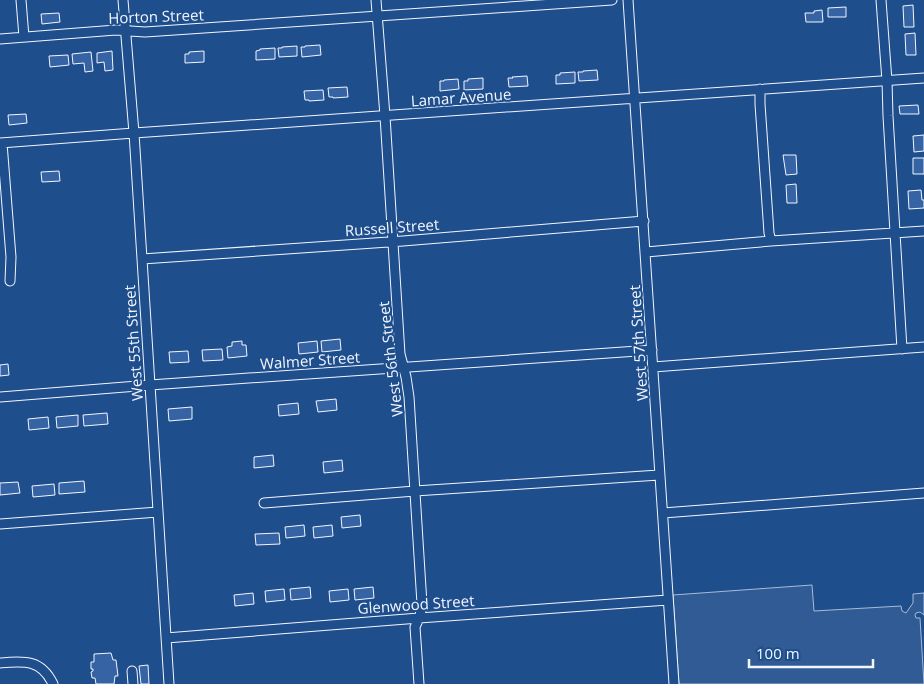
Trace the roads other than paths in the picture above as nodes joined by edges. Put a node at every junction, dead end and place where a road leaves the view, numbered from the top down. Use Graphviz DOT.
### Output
graph roads {
  1 [pos="21,0"];
  2 [pos="123,0"];
  3 [pos="376,0"];
  4 [pos="612,0"];
  5 [pos="628,0"];
  6 [pos="881,0"];
  7 [pos="377,16"];
  8 [pos="125,32"];
  9 [pos="24,37"];
  10 [pos="0,39"];
  11 [pos="924,78"];
  12 [pos="887,81"];
  13 [pos="760,89"];
  14 [pos="635,99"];
  15 [pos="385,116"];
  16 [pos="134,133"];
  17 [pos="1,143"];
  18 [pos="644,221"];
  19 [pos="924,231"];
  20 [pos="895,233"];
  21 [pos="392,241"];
  22 [pos="771,241"];
  23 [pos="646,252"];
  24 [pos="142,259"];
  25 [pos="10,281"];
  26 [pos="924,347"];
  27 [pos="902,349"];
  28 [pos="652,350"];
  29 [pos="653,367"];
  30 [pos="404,368"];
  31 [pos="150,385"];
  32 [pos="0,396"];
  33 [pos="659,475"];
  34 [pos="415,491"];
  35 [pos="924,493"];
  36 [pos="264,503"];
  37 [pos="158,512"];
  38 [pos="663,513"];
  39 [pos="0,524"];
  40 [pos="668,600"];
  41 [pos="419,618"];
  42 [pos="166,638"];
  43 [pos="0,663"];
  44 [pos="132,671"];
  45 [pos="53,684"];
  46 [pos="133,684"];
  47 [pos="169,684"];
  48 [pos="419,684"];
  49 [pos="674,684"];
  1 -- 9 [label="street"];
  2 -- 8 [label="street, West 55th Street"];
  3 -- 7 [label="street, West 56th Street"];
  4 -- 7 [label="street, Horton Street"];
  5 -- 14 [label="street, West 57th Street"];
  6 -- 12 [label="street"];
  7 -- 8 [label="street, Horton Street"];
  7 -- 15 [label="street, West 56th Street"];
  8 -- 9 [label="street, Horton Street"];
  8 -- 16 [label="street, West 55th Street"];
  9 -- 10 [label="street, Horton Street"];
  11 -- 12 [label="street, Lamar Avenue"];
  12 -- 13 [label="street, Lamar Avenue"];
  12 -- 20 [label="street"];
  13 -- 14 [label="street, Lamar Avenue"];
  13 -- 22 [label="street"];
  14 -- 15 [label="street, Lamar Avenue"];
  14 -- 18 [label="street, West 57th Street"];
  15 -- 16 [label="street, Lamar Avenue"];
  15 -- 21 [label="street, West 56th Street"];
  16 -- 17 [label="street, Lamar Avenue"];
  16 -- 24 [label="street, West 55th Street"];
  17 -- 25 [label="street"];
  18 -- 21 [label="street, Russell Street"];
  18 -- 23 [label="street, West 57th Street"];
  19 -- 20 [label="street"];
  20 -- 22 [label="street"];
  20 -- 27 [label="street"];
  21 -- 24 [label="street, Russell Street"];
  21 -- 30 [label="street, West 56th Street"];
  22 -- 23 [label="street"];
  23 -- 28 [label="street, West 57th Street"];
  24 -- 31 [label="street, West 55th Street"];
  26 -- 27 [label="street"];
  27 -- 29 [label="street"];
  28 -- 29 [label="street, West 57th Street"];
  28 -- 30 [label="street, Walmer Street"];
  29 -- 33 [label="street, West 57th Street"];
  30 -- 31 [label="street, Walmer Street"];
  30 -- 34 [label="street, West 56th Street"];
  31 -- 32 [label="street, Walmer Street"];
  31 -- 37 [label="street, West 55th Street"];
  33 -- 34 [label="street"];
  33 -- 38 [label="street, West 57th Street"];
  34 -- 36 [label="street"];
  34 -- 41 [label="street, West 56th Street"];
  35 -- 38 [label="street"];
  37 -- 39 [label="street"];
  37 -- 42 [label="street, West 55th Street"];
  38 -- 40 [label="street, West 57th Street"];
  40 -- 41 [label="street, Glenwood Street"];
  40 -- 49 [label="street, West 57th Street"];
  41 -- 42 [label="street, Glenwood Street"];
  41 -- 48 [label="street, West 56th Street"];
  42 -- 47 [label="street, West 55th Street"];
  43 -- 45 [label="street"];
  44 -- 46 [label="street"];
}
